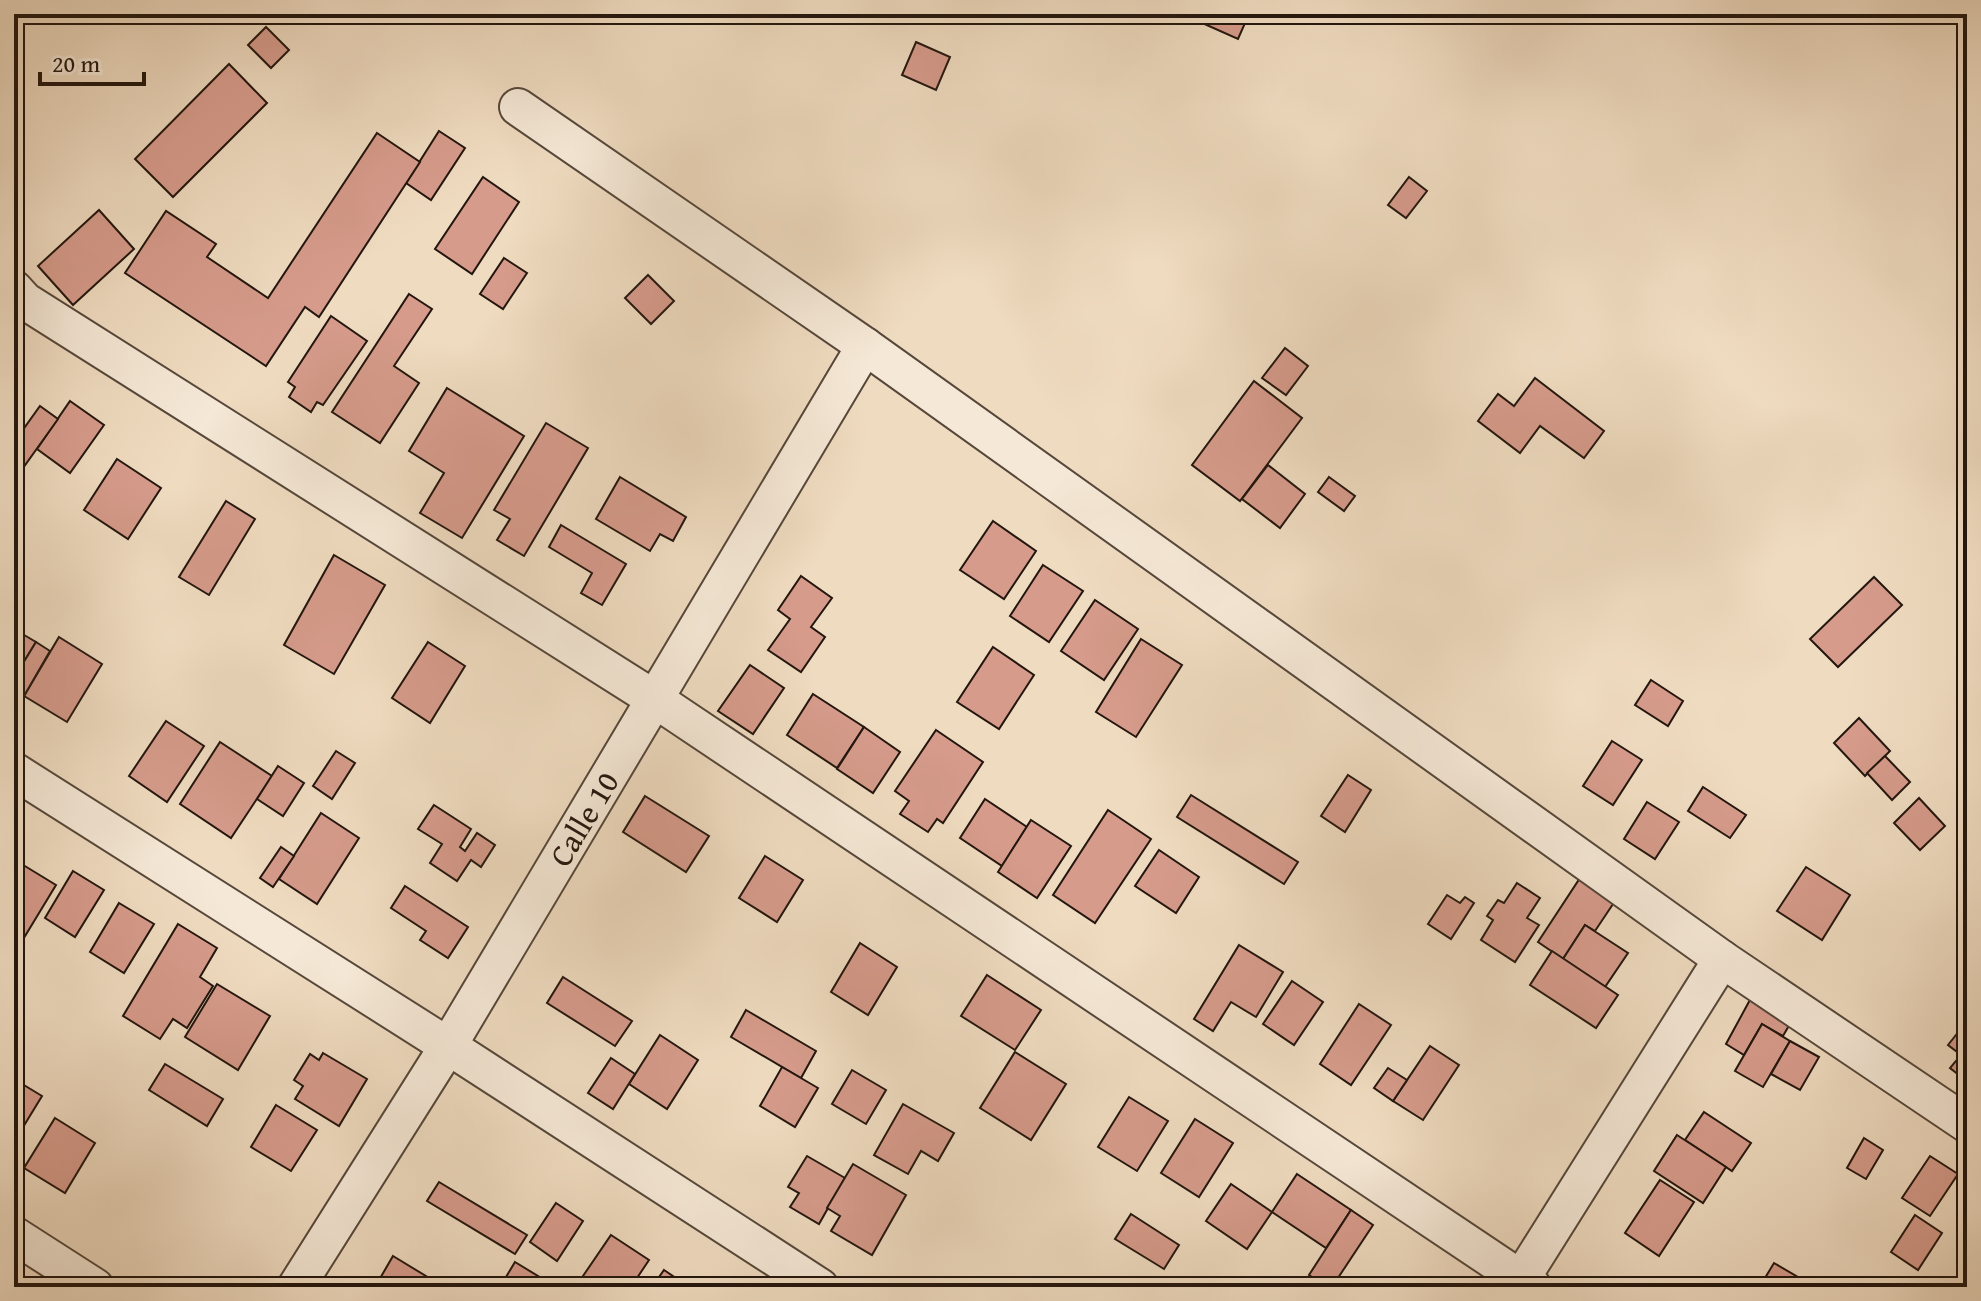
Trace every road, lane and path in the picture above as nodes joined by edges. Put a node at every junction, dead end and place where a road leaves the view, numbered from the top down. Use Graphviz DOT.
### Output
graph roads {
  1 [pos="518,107"];
  2 [pos="18,300"];
  3 [pos="865,346"];
  4 [pos="656,700"];
  5 [pos="14,771"];
  6 [pos="1722,959"];
  7 [pos="448,1046"];
  8 [pos="1967,1124"];
  9 [pos="14,1235"];
  10 [pos="1523,1284"];
  11 [pos="95,1287"];
  12 [pos="296,1287"];
  13 [pos="820,1287"];
  1 -- 3 [label="street"];
  2 -- 4 [label="street"];
  3 -- 4 [label="street, Calle 10"];
  3 -- 6 [label="street"];
  4 -- 7 [label="street, Calle 10"];
  4 -- 10 [label="street"];
  5 -- 7 [label="street"];
  6 -- 8 [label="street"];
  6 -- 10 [label="street"];
  7 -- 12 [label="street, Calle 10"];
  7 -- 13 [label="street"];
  9 -- 11 [label="street"];
}
